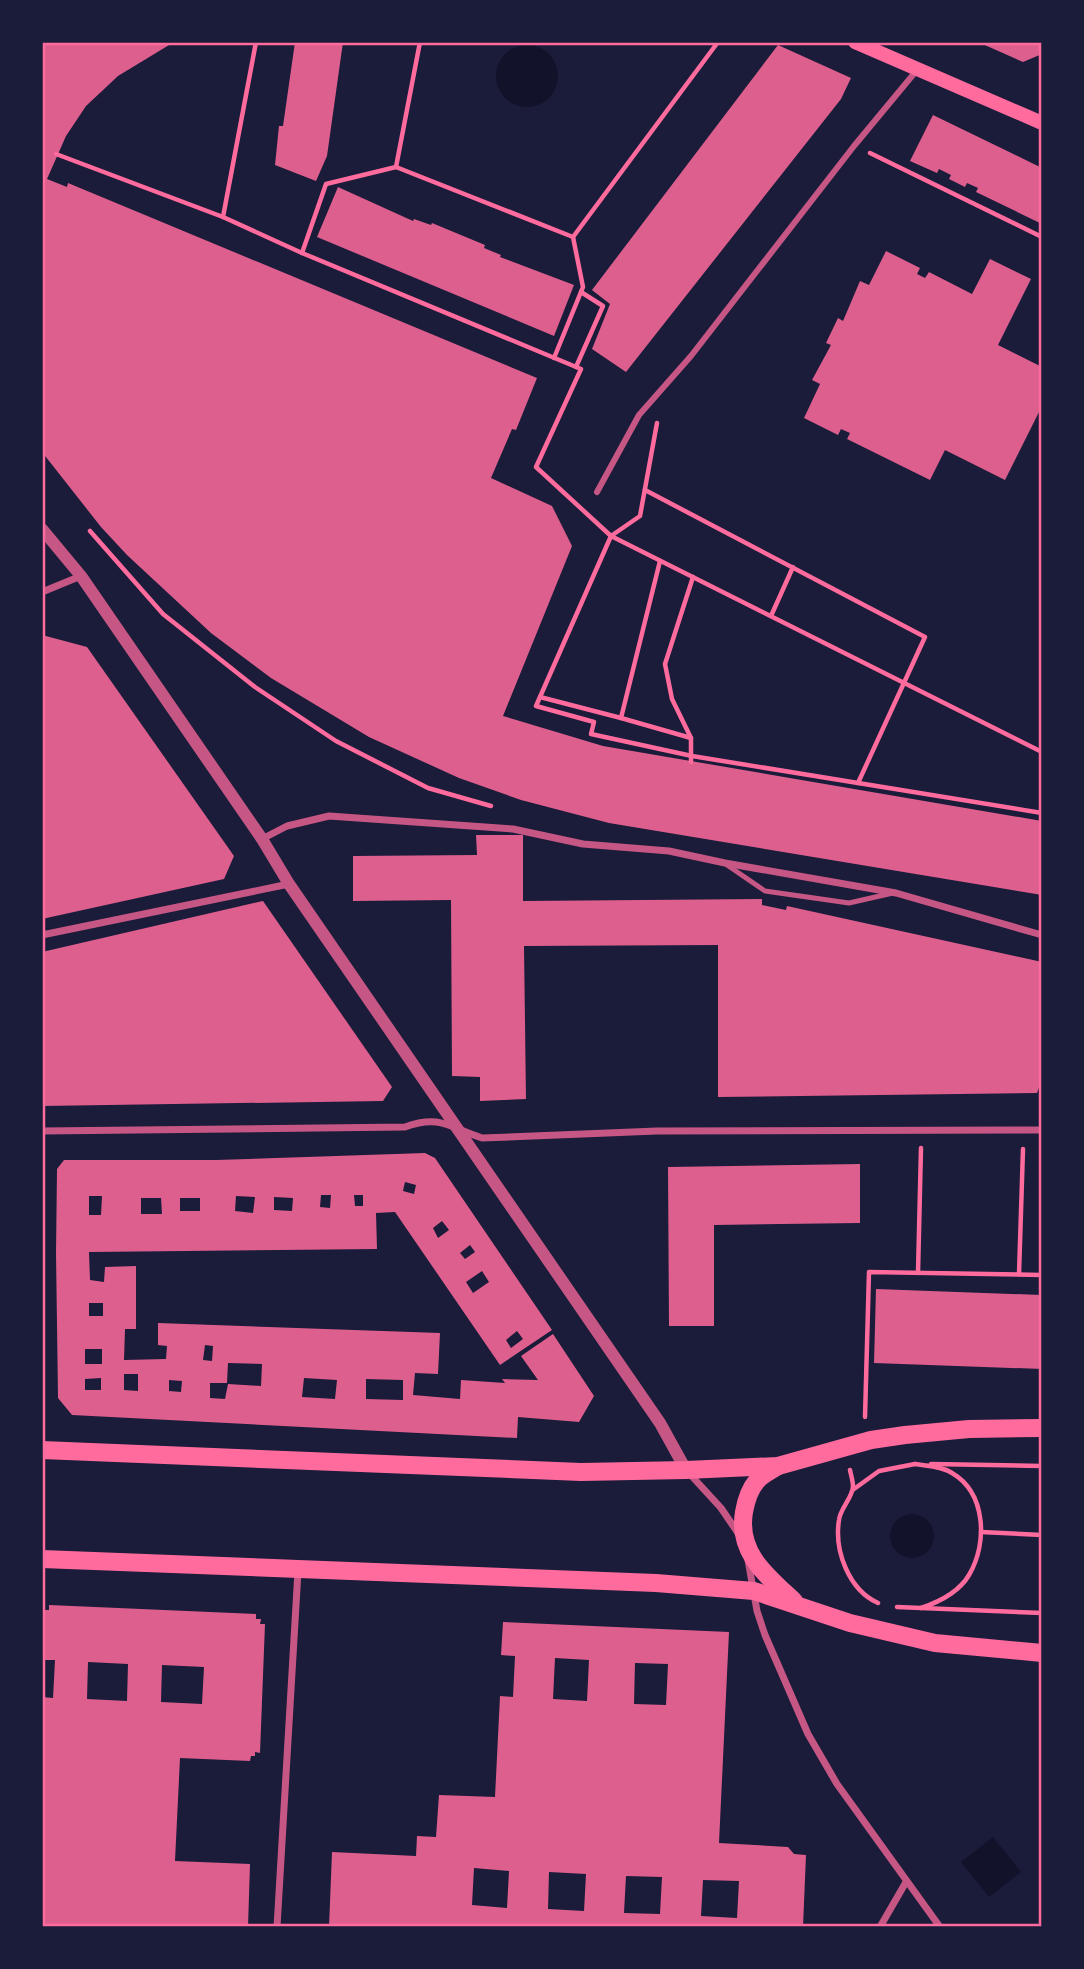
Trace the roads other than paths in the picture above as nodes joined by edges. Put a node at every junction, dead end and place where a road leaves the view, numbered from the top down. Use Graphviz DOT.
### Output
graph roads {
  1 [pos="855,42"];
  2 [pos="917,70"];
  3 [pos="1041,121"];
  4 [pos="597,492"];
  5 [pos="42,529"];
  6 [pos="81,576"];
  7 [pos="42,592"];
  8 [pos="262,839"];
  9 [pos="725,863"];
  10 [pos="289,884"];
  11 [pos="896,893"];
  12 [pos="42,935"];
  13 [pos="1042,935"];
  14 [pos="458,1127"];
  15 [pos="1042,1130"];
  16 [pos="42,1131"];
  17 [pos="1042,1428"];
  18 [pos="42,1450"];
  19 [pos="778,1466"];
  20 [pos="686,1470"];
  21 [pos="746,1548"];
  22 [pos="42,1559"];
  23 [pos="299,1567"];
  24 [pos="754,1591"];
  25 [pos="801,1607"];
  26 [pos="1042,1653"];
  27 [pos="906,1882"];
  28 [pos="277,1927"];
  29 [pos="880,1927"];
  30 [pos="940,1927"];
  1 -- 2 [label="main road"];
  2 -- 3 [label="main road"];
  2 -- 4 [label="street"];
  5 -- 6 [label="street"];
  6 -- 7 [label="street"];
  6 -- 8 [label="street"];
  8 -- 9 [label="street"];
  8 -- 10 [label="street"];
  9 -- 11 [label="street"];
  9 -- 11 [label="lane"];
  10 -- 12 [label="street"];
  10 -- 14 [label="street"];
  11 -- 13 [label="street"];
  14 -- 15 [label="street"];
  14 -- 16 [label="street"];
  14 -- 20 [label="street"];
  17 -- 19 [label="main road"];
  18 -- 20 [label="main road"];
  19 -- 20 [label="main road"];
  19 -- 21 [label="main road"];
  20 -- 21 [label="street"];
  21 -- 24 [label="street"];
  21 -- 25 [label="main road"];
  22 -- 23 [label="main road"];
  23 -- 24 [label="main road"];
  23 -- 28 [label="street"];
  24 -- 25 [label="main road"];
  24 -- 27 [label="street"];
  25 -- 26 [label="main road"];
  27 -- 29 [label="street"];
  27 -- 30 [label="street"];
}
